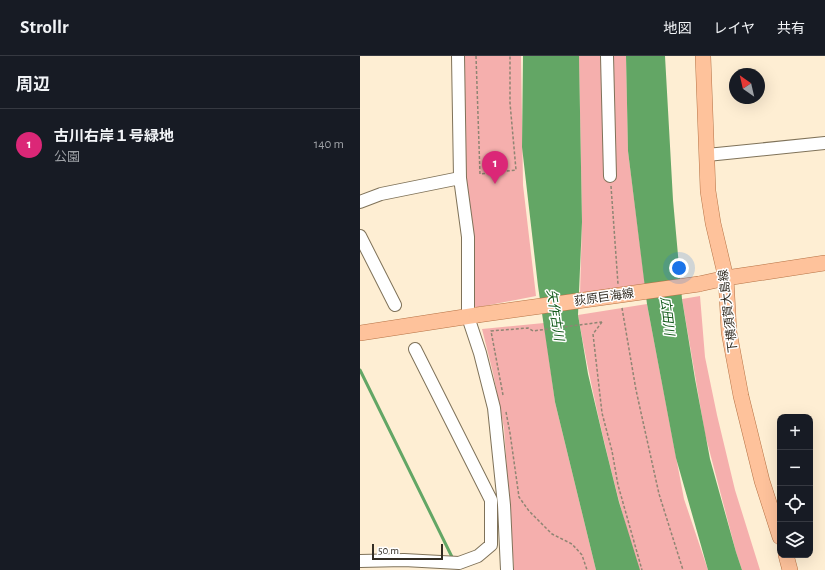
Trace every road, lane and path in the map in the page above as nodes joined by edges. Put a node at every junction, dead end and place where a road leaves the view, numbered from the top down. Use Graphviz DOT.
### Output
graph roads {
  1 [pos="458,56"];
  2 [pos="476,56"];
  3 [pos="510,56"];
  4 [pos="606,56"];
  5 [pos="703,56"];
  6 [pos="825,143"];
  7 [pos="707,156"];
  8 [pos="610,176"];
  9 [pos="460,178"];
  10 [pos="360,202"];
  11 [pos="360,236"];
  12 [pos="825,263"];
  13 [pos="726,278"];
  14 [pos="618,286"];
  15 [pos="621,301"];
  16 [pos="395,305"];
  17 [pos="472,316"];
  18 [pos="360,333"];
  19 [pos="415,348"];
  20 [pos="503,396"];
  21 [pos="506,411"];
  22 [pos="777,528"];
  23 [pos="787,558"];
  24 [pos="360,561"];
  25 [pos="406,565"];
  26 [pos="507,570"];
  27 [pos="587,570"];
  28 [pos="642,570"];
  29 [pos="683,570"];
  30 [pos="790,570"];
  1 -- 9 [label="street"];
  2 -- 3 [label="path"];
  4 -- 8 [label="street"];
  5 -- 7 [label="main road, 下横須賀大島線"];
  6 -- 7 [label="street"];
  7 -- 13 [label="main road, 下横須賀大島線"];
  8 -- 14 [label="path"];
  9 -- 10 [label="street"];
  9 -- 17 [label="street"];
  11 -- 16 [label="street"];
  12 -- 13 [label="main road, 荻原巨海線"];
  13 -- 17 [label="main road, 荻原巨海線, bridge"];
  13 -- 22 [label="main road, 下横須賀大島線"];
  15 -- 29 [label="path"];
  17 -- 18 [label="main road, 荻原巨海線"];
  17 -- 26 [label="street"];
  19 -- 25 [label="street"];
  20 -- 28 [label="path"];
  21 -- 27 [label="path"];
  23 -- 30 [label="main road"];
  24 -- 25 [label="street"];
}
